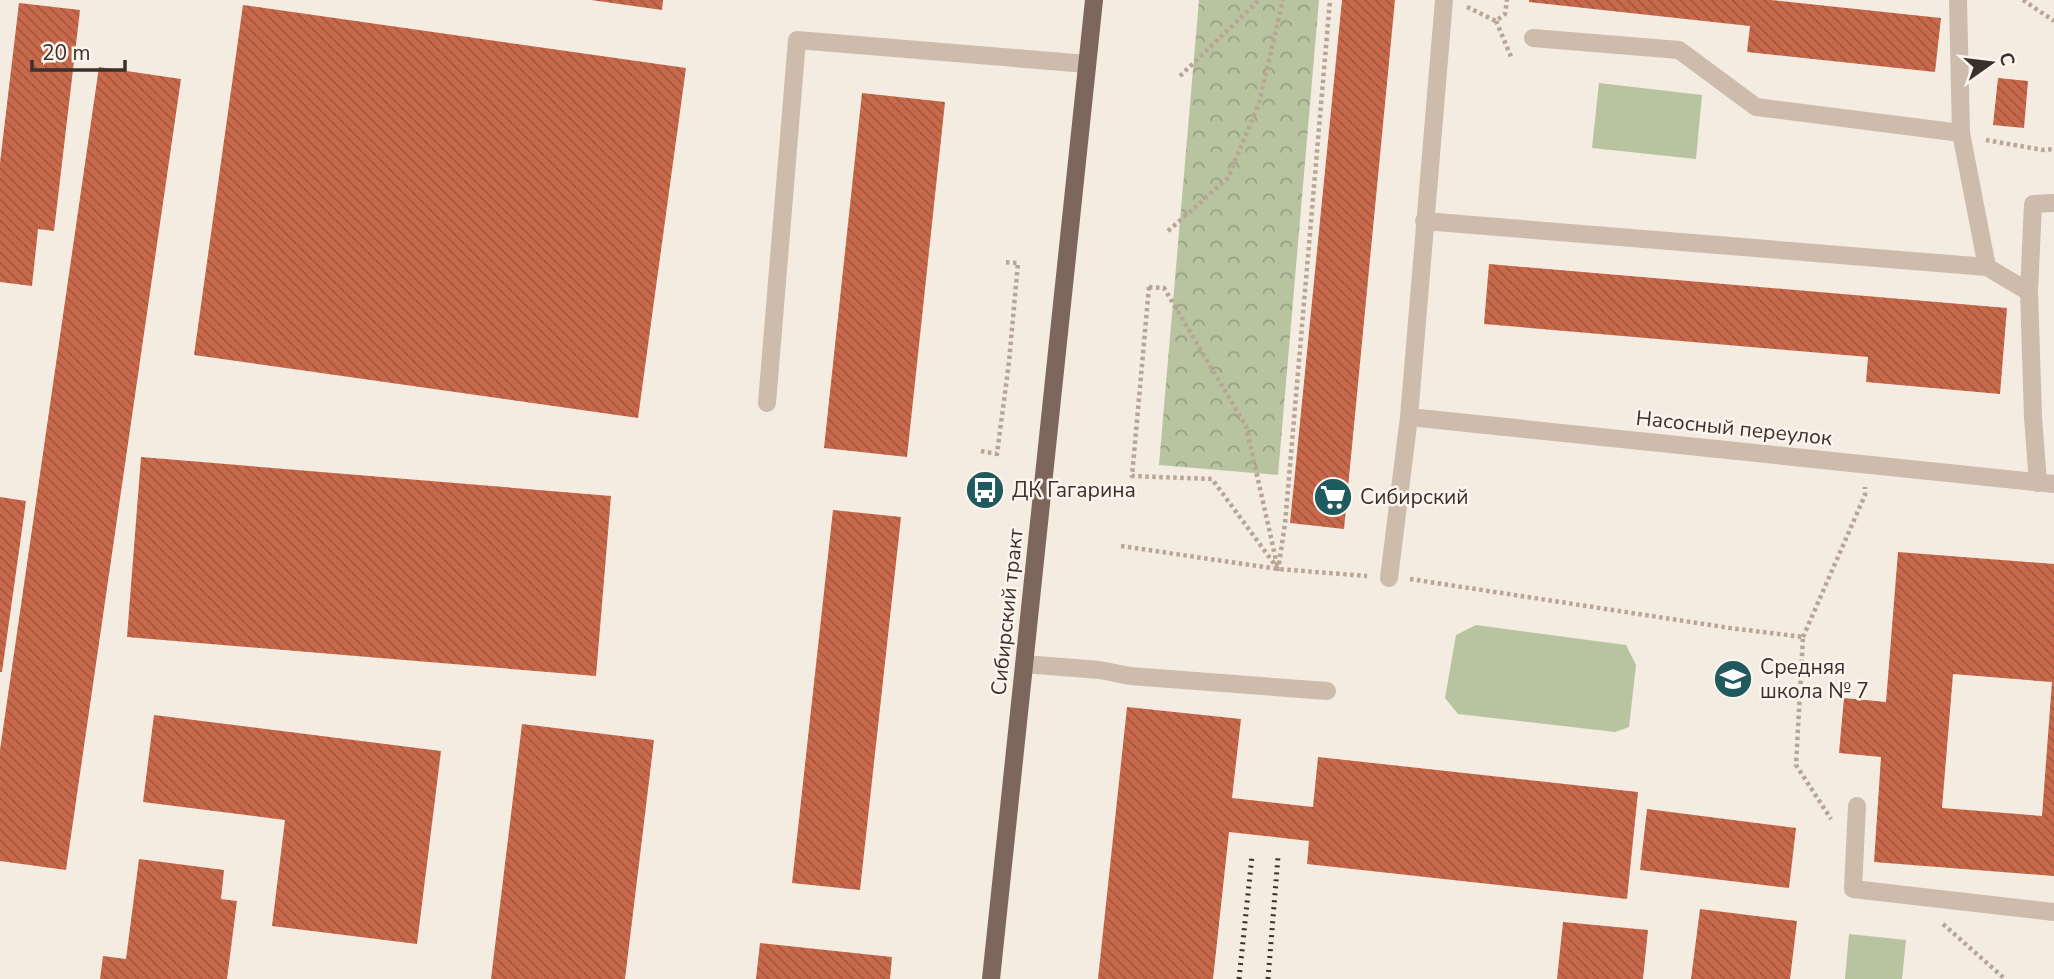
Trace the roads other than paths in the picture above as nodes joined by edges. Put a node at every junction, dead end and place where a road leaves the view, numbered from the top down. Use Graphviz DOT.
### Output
graph roads {
  1 [pos="1094,0"];
  2 [pos="1444,0"];
  3 [pos="1958,0"];
  4 [pos="1533,38"];
  5 [pos="1087,64"];
  6 [pos="1961,132"];
  7 [pos="2054,203"];
  8 [pos="1424,220"];
  9 [pos="1987,267"];
  10 [pos="2029,292"];
  11 [pos="767,403"];
  12 [pos="1409,417"];
  13 [pos="2046,483"];
  14 [pos="1389,578"];
  15 [pos="1024,664"];
  16 [pos="1327,691"];
  17 [pos="1857,806"];
  18 [pos="2054,912"];
  19 [pos="990,979"];
  1 -- 5 [label="main road, Сибирский тракт"];
  2 -- 8 [label="street"];
  3 -- 6 [label="street"];
  4 -- 6 [label="street"];
  5 -- 11 [label="street"];
  5 -- 15 [label="main road, Сибирский тракт"];
  6 -- 9 [label="street"];
  7 -- 10 [label="street"];
  8 -- 9 [label="street"];
  8 -- 12 [label="street"];
  9 -- 10 [label="street"];
  10 -- 13 [label="street"];
  12 -- 13 [label="street, Насосный переулок"];
  12 -- 14 [label="street"];
  15 -- 16 [label="street"];
  15 -- 19 [label="main road, Сибирский тракт"];
  17 -- 18 [label="street"];
}
